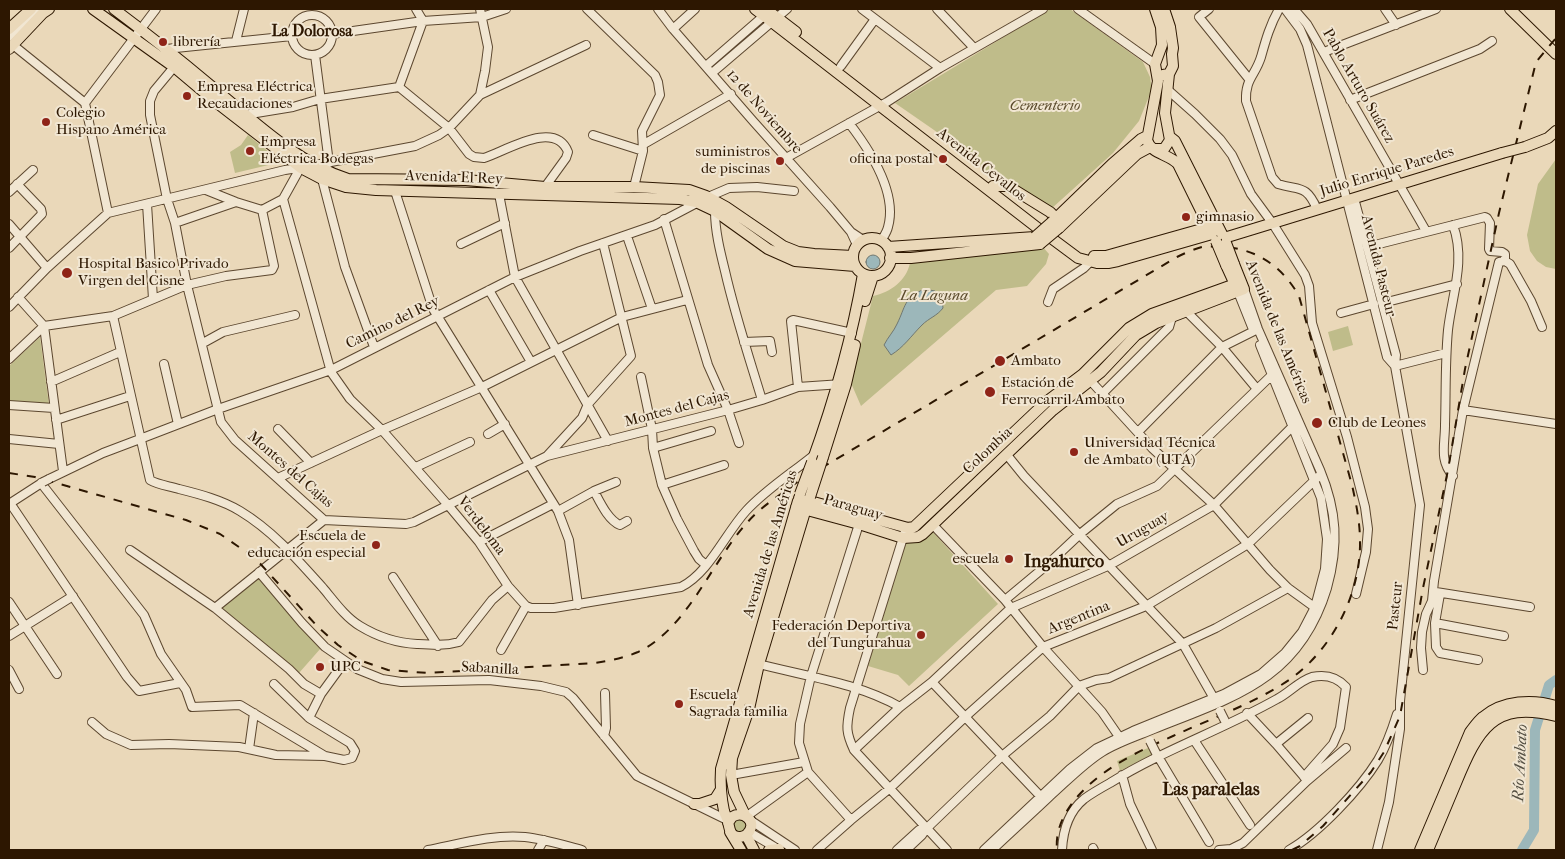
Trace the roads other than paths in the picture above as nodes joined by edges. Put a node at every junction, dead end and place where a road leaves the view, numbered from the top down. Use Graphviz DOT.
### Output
graph roads {
  1 [pos="31,9"];
  2 [pos="93,9"];
  3 [pos="102,9"];
  4 [pos="114,9"];
  5 [pos="156,9"];
  6 [pos="244,9"];
  7 [pos="416,9"];
  8 [pos="506,9"];
  9 [pos="586,9"];
  10 [pos="658,9"];
  11 [pos="695,9"];
  12 [pos="755,9"];
  13 [pos="786,9"];
  14 [pos="862,9"];
  15 [pos="937,9"];
  16 [pos="1043,9"];
  17 [pos="1078,9"];
  18 [pos="1155,9"];
  19 [pos="1164,9"];
  20 [pos="1209,9"];
  21 [pos="1279,9"];
  22 [pos="1285,9"];
  23 [pos="1294,9"];
  24 [pos="1385,9"];
  25 [pos="1436,9"];
  26 [pos="43,10"];
  27 [pos="1513,10"];
  28 [pos="481,11"];
  29 [pos="309,12"];
  30 [pos="770,14"];
  31 [pos="875,19"];
  32 [pos="423,21"];
  33 [pos="1396,25"];
  34 [pos="9,29"];
  35 [pos="673,29"];
  36 [pos="138,34"];
  37 [pos="332,34"];
  38 [pos="292,36"];
  39 [pos="236,41"];
  40 [pos="1492,41"];
  41 [pos="10,44"];
  42 [pos="586,45"];
  43 [pos="974,48"];
  44 [pos="166,49"];
  45 [pos="1324,52"];
  46 [pos="314,54"];
  47 [pos="1556,54"];
  48 [pos="1172,61"];
  49 [pos="841,66"];
  50 [pos="1156,66"];
  51 [pos="174,67"];
  52 [pos="940,68"];
  53 [pos="709,69"];
  54 [pos="1169,74"];
  55 [pos="1249,79"];
  56 [pos="399,87"];
  57 [pos="1168,90"];
  58 [pos="731,94"];
  59 [pos="480,95"];
  60 [pos="320,99"];
  61 [pos="1350,100"];
  62 [pos="85,103"];
  63 [pos="884,104"];
  64 [pos="240,116"];
  65 [pos="849,122"];
  66 [pos="449,128"];
  67 [pos="1556,131"];
  68 [pos="1169,134"];
  69 [pos="593,135"];
  70 [pos="1147,135"];
  71 [pos="643,148"];
  72 [pos="1152,148"];
  73 [pos="786,158"];
  74 [pos="329,163"];
  75 [pos="306,165"];
  76 [pos="33,170"];
  77 [pos="1110,173"];
  78 [pos="322,179"];
  79 [pos="17,184"];
  80 [pos="1399,184"];
  81 [pos="545,186"];
  82 [pos="993,186"];
  83 [pos="634,187"];
  84 [pos="206,190"];
  85 [pos="395,191"];
  86 [pos="794,191"];
  87 [pos="9,192"];
  88 [pos="499,194"];
  89 [pos="708,197"];
  90 [pos="167,199"];
  91 [pos="283,199"];
  92 [pos="1351,199"];
  93 [pos="236,202"];
  94 [pos="698,203"];
  95 [pos="147,204"];
  96 [pos="1317,209"];
  97 [pos="262,210"];
  98 [pos="715,210"];
  99 [pos="108,214"];
  100 [pos="664,219"];
  101 [pos="175,223"];
  102 [pos="505,223"];
  103 [pos="1057,223"];
  104 [pos="9,224"];
  105 [pos="1273,224"];
  106 [pos="1453,224"];
  107 [pos="1426,231"];
  108 [pos="627,236"];
  109 [pos="20,237"];
  110 [pos="1218,237"];
  111 [pos="860,242"];
  112 [pos="604,243"];
  113 [pos="461,244"];
  114 [pos="9,246"];
  115 [pos="1367,247"];
  116 [pos="886,248"];
  117 [pos="1133,252"];
  118 [pos="854,261"];
  119 [pos="1090,262"];
  120 [pos="1502,262"];
  121 [pos="47,268"];
  122 [pos="868,275"];
  123 [pos="516,277"];
  124 [pos="1457,284"];
  125 [pos="187,285"];
  126 [pos="1239,287"];
  127 [pos="489,290"];
  128 [pos="18,297"];
  129 [pos="153,299"];
  130 [pos="687,300"];
  131 [pos="1048,302"];
  132 [pos="1383,303"];
  133 [pos="1374,304"];
  134 [pos="9,307"];
  135 [pos="652,309"];
  136 [pos="1188,312"];
  137 [pos="1341,313"];
  138 [pos="295,314"];
  139 [pos="113,316"];
  140 [pos="437,317"];
  141 [pos="622,317"];
  142 [pos="1172,317"];
  143 [pos="44,326"];
  144 [pos="1542,327"];
  145 [pos="1254,330"];
  146 [pos="852,333"];
  147 [pos="744,342"];
  148 [pos="203,343"];
  149 [pos="374,347"];
  150 [pos="1222,347"];
  151 [pos="556,349"];
  152 [pos="120,352"];
  153 [pos="772,352"];
  154 [pos="1446,353"];
  155 [pos="9,359"];
  156 [pos="531,362"];
  157 [pos="164,364"];
  158 [pos="1395,366"];
  159 [pos="330,370"];
  160 [pos="1274,373"];
  161 [pos="641,376"];
  162 [pos="1087,377"];
  163 [pos="51,382"];
  164 [pos="842,384"];
  165 [pos="482,387"];
  166 [pos="798,387"];
  167 [pos="1257,388"];
  168 [pos="1102,394"];
  169 [pos="130,396"];
  170 [pos="762,400"];
  171 [pos="588,404"];
  172 [pos="9,405"];
  173 [pos="54,408"];
  174 [pos="218,409"];
  175 [pos="728,410"];
  176 [pos="1463,410"];
  177 [pos="56,420"];
  178 [pos="178,424"];
  179 [pos="505,424"];
  180 [pos="1556,424"];
  181 [pos="1294,426"];
  182 [pos="278,429"];
  183 [pos="652,429"];
  184 [pos="382,430"];
  185 [pos="711,431"];
  186 [pos="1138,432"];
  187 [pos="488,434"];
  188 [pos="9,439"];
  189 [pos="140,439"];
  190 [pos="608,441"];
  191 [pos="470,442"];
  192 [pos="739,443"];
  193 [pos="59,444"];
  194 [pos="653,448"];
  195 [pos="1006,455"];
  196 [pos="547,456"];
  197 [pos="816,458"];
  198 [pos="311,463"];
  199 [pos="530,464"];
  200 [pos="724,465"];
  201 [pos="416,468"];
  202 [pos="1176,469"];
  203 [pos="63,471"];
  204 [pos="1322,474"];
  205 [pos="1452,476"];
  206 [pos="278,478"];
  207 [pos="1315,480"];
  208 [pos="45,481"];
  209 [pos="616,482"];
  210 [pos="662,485"];
  211 [pos="594,491"];
  212 [pos="803,501"];
  213 [pos="10,503"];
  214 [pos="448,504"];
  215 [pos="1214,505"];
  216 [pos="556,508"];
  217 [pos="324,520"];
  218 [pos="627,521"];
  219 [pos="859,524"];
  220 [pos="933,525"];
  221 [pos="904,533"];
  222 [pos="1080,534"];
  223 [pos="479,542"];
  224 [pos="1248,544"];
  225 [pos="287,549"];
  226 [pos="130,550"];
  227 [pos="706,565"];
  228 [pos="1110,565"];
  229 [pos="259,572"];
  230 [pos="394,577"];
  231 [pos="508,586"];
  232 [pos="1288,588"];
  233 [pos="1436,593"];
  234 [pos="1356,594"];
  235 [pos="74,596"];
  236 [pos="1005,600"];
  237 [pos="9,602"];
  238 [pos="578,605"];
  239 [pos="526,606"];
  240 [pos="1146,606"];
  241 [pos="1530,607"];
  242 [pos="214,608"];
  243 [pos="1011,608"];
  244 [pos="1317,609"];
  245 [pos="1435,623"];
  246 [pos="25,626"];
  247 [pos="9,636"];
  248 [pos="1504,636"];
  249 [pos="1184,644"];
  250 [pos="438,646"];
  251 [pos="1043,647"];
  252 [pos="501,650"];
  253 [pos="1478,660"];
  254 [pos="345,661"];
  255 [pos="755,663"];
  256 [pos="9,670"];
  257 [pos="1423,670"];
  258 [pos="57,674"];
  259 [pos="811,676"];
  260 [pos="932,682"];
  261 [pos="180,683"];
  262 [pos="274,684"];
  263 [pos="1079,686"];
  264 [pos="19,689"];
  265 [pos="857,690"];
  266 [pos="605,693"];
  267 [pos="321,694"];
  268 [pos="1400,701"];
  269 [pos="1217,705"];
  270 [pos="1556,706"];
  271 [pos="900,707"];
  272 [pos="254,713"];
  273 [pos="1247,714"];
  274 [pos="1556,716"];
  275 [pos="965,717"];
  276 [pos="309,718"];
  277 [pos="1308,718"];
  278 [pos="92,722"];
  279 [pos="1226,723"];
  280 [pos="1146,732"];
  281 [pos="604,736"];
  282 [pos="1121,740"];
  283 [pos="1194,740"];
  284 [pos="1276,744"];
  285 [pos="1346,748"];
  286 [pos="249,749"];
  287 [pos="854,750"];
  288 [pos="1465,751"];
  289 [pos="1158,754"];
  290 [pos="324,756"];
  291 [pos="1002,756"];
  292 [pos="804,762"];
  293 [pos="808,772"];
  294 [pos="731,774"];
  295 [pos="1122,775"];
  296 [pos="1305,779"];
  297 [pos="889,789"];
  298 [pos="720,791"];
  299 [pos="1043,799"];
  300 [pos="694,804"];
  301 [pos="734,819"];
  302 [pos="851,820"];
  303 [pos="1250,826"];
  304 [pos="926,829"];
  305 [pos="748,834"];
  306 [pos="544,840"];
  307 [pos="1210,842"];
  308 [pos="428,850"];
  309 [pos="538,850"];
  310 [pos="582,850"];
  311 [pos="741,850"];
  312 [pos="754,850"];
  313 [pos="776,850"];
  314 [pos="795,850"];
  315 [pos="817,850"];
  316 [pos="897,850"];
  317 [pos="906,850"];
  318 [pos="947,850"];
  319 [pos="984,850"];
  320 [pos="992,850"];
  321 [pos="1062,850"];
  322 [pos="1152,850"];
  323 [pos="1220,850"];
  324 [pos="1289,850"];
  325 [pos="1377,850"];
  326 [pos="1420,850"];
  327 [pos="1428,850"];
  1 -- 34 [label="main road"];
  2 -- 36 [label="main road, Avenida El Rey"];
  3 -- 36 [label="main road"];
  4 -- 36 [label="main road"];
  5 -- 36 [label="street"];
  6 -- 39 [label="street"];
  7 -- 32 [label="street"];
  8 -- 28 [label="street"];
  9 -- 71 [label="street"];
  10 -- 35 [label="street, 12 de Noviembre"];
  11 -- 35 [label="street"];
  12 -- 30 [label="main road, Avenida Cevallos"];
  13 -- 30 [label="street"];
  14 -- 31 [label="street"];
  15 -- 43 [label="street"];
  16 -- 43 [label="street"];
  17 -- 50 [label="street"];
  18 -- 50 [label="main road"];
  19 -- 48 [label="main road"];
  20 -- 55 [label="street"];
  21 -- 55 [label="street"];
  22 -- 92 [label="street, Avenida Pasteur"];
  23 -- 45 [label="street, Pablo Arturo Suárez"];
  24 -- 33 [label="street"];
  25 -- 33 [label="street"];
  26 -- 41 [label="main road"];
  27 -- 47 [label="main road"];
  28 -- 32 [label="street"];
  28 -- 59 [label="street"];
  29 -- 37 [label="street"];
  29 -- 38 [label="street"];
  30 -- 49 [label="main road, Avenida Cevallos"];
  30 -- 53 [label="street"];
  30 -- 63 [label="main road, Avenida Cevallos"];
  31 -- 49 [label="street"];
  31 -- 52 [label="street"];
  32 -- 37 [label="street"];
  32 -- 56 [label="street"];
  33 -- 45 [label="street"];
  35 -- 53 [label="street, 12 de Noviembre"];
  36 -- 44 [label="main road, Avenida El Rey"];
  36 -- 51 [label="main road, Avenida El Rey"];
  36 -- 62 [label="street"];
  37 -- 46 [label="street"];
  38 -- 39 [label="street"];
  38 -- 46 [label="street"];
  39 -- 44 [label="street"];
  40 -- 61 [label="street"];
  41 -- 62 [label="street"];
  42 -- 59 [label="street"];
  43 -- 52 [label="street"];
  44 -- 64 [label="main road, Avenida El Rey"];
  45 -- 61 [label="street, Pablo Arturo Suárez"];
  46 -- 60 [label="street"];
  48 -- 50 [label="main road"];
  48 -- 54 [label="main road"];
  49 -- 63 [label="main road, Avenida Cevallos"];
  50 -- 54 [label="main road"];
  50 -- 70 [label="main road"];
  51 -- 64 [label="main road, Avenida El Rey"];
  51 -- 90 [label="street, Montes del Cajas"];
  52 -- 63 [label="street"];
  53 -- 58 [label="street, 12 de Noviembre"];
  54 -- 57 [label="main road"];
  55 -- 96 [label="street"];
  56 -- 60 [label="street"];
  56 -- 66 [label="street"];
  57 -- 68 [label="main road"];
  57 -- 105 [label="street"];
  58 -- 71 [label="street"];
  58 -- 73 [label="street, 12 de Noviembre"];
  59 -- 66 [label="street"];
  60 -- 64 [label="street"];
  60 -- 74 [label="street"];
  61 -- 80 [label="street, Pablo Arturo Suárez"];
  62 -- 99 [label="street"];
  63 -- 65 [label="street"];
  63 -- 82 [label="main road, Avenida Cevallos"];
  63 -- 119 [label="main road, Avenida Cevallos"];
  64 -- 75 [label="main road, Avenida El Rey"];
  65 -- 73 [label="street"];
  65 -- 116 [label="street"];
  66 -- 74 [label="street"];
  66 -- 81 [label="street"];
  67 -- 80 [label="main road, Julio Enrique Paredes, bridge"];
  68 -- 70 [label="main road"];
  68 -- 72 [label="main road"];
  68 -- 110 [label="main road, Avenida de las Américas"];
  69 -- 71 [label="street"];
  70 -- 72 [label="main road"];
  70 -- 77 [label="main road"];
  71 -- 83 [label="street"];
  72 -- 77 [label="main road"];
  72 -- 110 [label="main road, Avenida de las Américas"];
  73 -- 111 [label="street, 12 de Noviembre"];
  74 -- 75 [label="street"];
  75 -- 78 [label="main road, Avenida El Rey"];
  75 -- 81 [label="main road, Avenida El Rey"];
  75 -- 84 [label="street"];
  75 -- 91 [label="street"];
  76 -- 79 [label="street"];
  77 -- 103 [label="main road"];
  78 -- 85 [label="main road, Avenida El Rey"];
  78 -- 149 [label="street"];
  79 -- 87 [label="street"];
  79 -- 109 [label="street"];
  80 -- 92 [label="main road, Julio Enrique Paredes"];
  80 -- 107 [label="street, Pablo Arturo Suárez"];
  81 -- 83 [label="main road, Avenida El Rey"];
  82 -- 103 [label="main road"];
  82 -- 117 [label="main road, Avenida Cevallos"];
  83 -- 89 [label="main road, Avenida El Rey"];
  84 -- 90 [label="street"];
  84 -- 93 [label="street"];
  85 -- 88 [label="main road, Avenida El Rey"];
  85 -- 140 [label="street"];
  86 -- 89 [label="street, Camino del Rey"];
  88 -- 94 [label="main road, Avenida El Rey"];
  88 -- 102 [label="street"];
  89 -- 94 [label="street, Camino del Rey"];
  89 -- 118 [label="main road, Avenida El Rey"];
  90 -- 95 [label="street"];
  90 -- 101 [label="street, Montes del Cajas"];
  91 -- 97 [label="street"];
  91 -- 159 [label="street, Verdeloma"];
  92 -- 96 [label="main road, Julio Enrique Paredes"];
  92 -- 115 [label="street, Avenida Pasteur"];
  92 -- 133 [label="street, Avenida Pasteur"];
  93 -- 97 [label="street"];
  93 -- 101 [label="street"];
  94 -- 98 [label="main road, Avenida El Rey"];
  94 -- 100 [label="street, Camino del Rey"];
  95 -- 99 [label="street"];
  95 -- 129 [label="street"];
  96 -- 105 [label="main road, Julio Enrique Paredes"];
  97 -- 125 [label="street"];
  98 -- 118 [label="main road, Avenida El Rey"];
  98 -- 147 [label="street"];
  99 -- 121 [label="street"];
  100 -- 108 [label="street, Camino del Rey"];
  100 -- 130 [label="street"];
  101 -- 125 [label="street, Montes del Cajas"];
  102 -- 113 [label="street"];
  102 -- 123 [label="street"];
  103 -- 116 [label="main road, bridge"];
  104 -- 109 [label="street"];
  105 -- 110 [label="main road, Julio Enrique Paredes"];
  105 -- 234 [label="street"];
  106 -- 107 [label="street"];
  106 -- 120 [label="street"];
  106 -- 124 [label="street"];
  107 -- 115 [label="street"];
  108 -- 112 [label="street, Camino del Rey"];
  108 -- 135 [label="street"];
  109 -- 114 [label="street"];
  109 -- 121 [label="street"];
  110 -- 117 [label="main road, Avenida Cevallos"];
  110 -- 126 [label="main road, Avenida de las Américas, bridge"];
  111 -- 116 [label="main road"];
  111 -- 118 [label="main road"];
  112 -- 123 [label="street, Camino del Rey"];
  112 -- 141 [label="street"];
  115 -- 132 [label="street, Avenida Pasteur"];
  116 -- 122 [label="main road"];
  117 -- 119 [label="main road, Avenida Cevallos"];
  118 -- 122 [label="main road"];
  119 -- 131 [label="street"];
  120 -- 144 [label="street"];
  120 -- 176 [label="street"];
  121 -- 128 [label="street"];
  122 -- 146 [label="main road, Avenida de las Américas"];
  122 -- 164 [label="main road, Avenida de las Américas"];
  123 -- 127 [label="street, Camino del Rey"];
  123 -- 151 [label="street"];
  124 -- 132 [label="street"];
  124 -- 154 [label="street"];
  125 -- 129 [label="street"];
  125 -- 148 [label="street, Montes del Cajas"];
  126 -- 136 [label="main road, Colombia"];
  126 -- 145 [label="street, Avenida de las Américas"];
  126 -- 160 [label="street, Avenida de las Américas"];
  126 -- 162 [label="main road, Colombia"];
  127 -- 140 [label="street, Camino del Rey"];
  127 -- 156 [label="street"];
  128 -- 134 [label="street"];
  128 -- 143 [label="street"];
  129 -- 139 [label="street"];
  130 -- 135 [label="street"];
  130 -- 175 [label="street"];
  132 -- 158 [label="street, Avenida Pasteur"];
  133 -- 137 [label="street"];
  133 -- 158 [label="street, Avenida Pasteur"];
  135 -- 141 [label="street"];
  136 -- 142 [label="main road, Colombia"];
  136 -- 150 [label="street"];
  138 -- 148 [label="street"];
  139 -- 143 [label="street"];
  139 -- 152 [label="street"];
  140 -- 149 [label="street, Camino del Rey"];
  140 -- 165 [label="street"];
  141 -- 151 [label="street"];
  141 -- 171 [label="street"];
  142 -- 162 [label="main road, Colombia"];
  142 -- 168 [label="street"];
  143 -- 155 [label="street"];
  143 -- 163 [label="street"];
  145 -- 150 [label="street"];
  145 -- 160 [label="street, Avenida de las Américas"];
  146 -- 164 [label="main road, Avenida de las Américas"];
  146 -- 166 [label="street"];
  147 -- 153 [label="street"];
  147 -- 170 [label="street"];
  148 -- 174 [label="street, Montes del Cajas"];
  149 -- 159 [label="street, Camino del Rey"];
  150 -- 167 [label="street"];
  150 -- 186 [label="street"];
  151 -- 156 [label="street"];
  151 -- 171 [label="street"];
  152 -- 163 [label="street"];
  152 -- 169 [label="street"];
  154 -- 158 [label="street"];
  154 -- 205 [label="street"];
  156 -- 165 [label="street"];
  157 -- 178 [label="street"];
  158 -- 268 [label="street, Pasteur"];
  159 -- 174 [label="street, Camino del Rey"];
  159 -- 184 [label="street, Verdeloma"];
  160 -- 167 [label="street"];
  160 -- 181 [label="street, Avenida de las Américas"];
  160 -- 204 [label="street, Avenida de las Américas"];
  161 -- 183 [label="street"];
  162 -- 168 [label="street"];
  162 -- 195 [label="main road, Colombia"];
  162 -- 221 [label="main road, Colombia"];
  163 -- 173 [label="street"];
  164 -- 166 [label="street, Montes del Cajas"];
  164 -- 197 [label="main road, Avenida de las Américas"];
  165 -- 179 [label="street"];
  165 -- 184 [label="street"];
  166 -- 170 [label="street, Montes del Cajas"];
  167 -- 202 [label="street"];
  168 -- 186 [label="street"];
  169 -- 177 [label="street"];
  169 -- 189 [label="street"];
  170 -- 175 [label="street, Montes del Cajas"];
  171 -- 190 [label="street"];
  171 -- 196 [label="street"];
  172 -- 173 [label="street"];
  173 -- 177 [label="street"];
  174 -- 178 [label="street, Camino del Rey"];
  174 -- 206 [label="street, Montes del Cajas"];
  175 -- 183 [label="street, Montes del Cajas"];
  175 -- 192 [label="street"];
  176 -- 180 [label="street"];
  176 -- 205 [label="street"];
  177 -- 193 [label="street"];
  178 -- 189 [label="street, Camino del Rey"];
  179 -- 187 [label="street"];
  179 -- 199 [label="street"];
  181 -- 207 [label="street, Avenida de las Américas"];
  181 -- 215 [label="street, Uruguay"];
  182 -- 198 [label="street"];
  183 -- 190 [label="street, Montes del Cajas"];
  183 -- 194 [label="street"];
  184 -- 198 [label="street"];
  184 -- 201 [label="street, Verdeloma"];
  185 -- 194 [label="street"];
  186 -- 202 [label="street"];
  188 -- 193 [label="street"];
  189 -- 203 [label="street, Camino del Rey"];
  189 -- 225 [label="street"];
  190 -- 196 [label="street, Montes del Cajas"];
  191 -- 201 [label="street"];
  193 -- 203 [label="street"];
  194 -- 210 [label="street"];
  195 -- 220 [label="main road, Colombia"];
  195 -- 222 [label="street"];
  196 -- 199 [label="street, Montes del Cajas"];
  197 -- 212 [label="main road, Avenida de las Américas, bridge"];
  197 -- 227 [label="street"];
  198 -- 206 [label="street"];
  199 -- 214 [label="street, Montes del Cajas"];
  199 -- 216 [label="street"];
  200 -- 210 [label="street"];
  201 -- 214 [label="street, Verdeloma"];
  202 -- 215 [label="street"];
  202 -- 222 [label="street"];
  203 -- 208 [label="street, Camino del Rey"];
  204 -- 207 [label="street, Argentina"];
  204 -- 244 [label="street, Avenida de las Américas"];
  205 -- 233 [label="street"];
  206 -- 217 [label="street, Montes del Cajas"];
  207 -- 224 [label="street, Argentina"];
  207 -- 244 [label="street, Avenida de las Américas"];
  208 -- 213 [label="street, Camino del Rey"];
  208 -- 261 [label="street"];
  209 -- 211 [label="street"];
  210 -- 227 [label="street"];
  211 -- 216 [label="street"];
  211 -- 218 [label="street"];
  212 -- 219 [label="main road, Paraguay"];
  212 -- 221 [label="main road, Paraguay"];
  212 -- 255 [label="main road, Avenida de las Américas"];
  213 -- 235 [label="street"];
  214 -- 217 [label="street, Montes del Cajas"];
  214 -- 223 [label="street, Verdeloma"];
  215 -- 224 [label="street"];
  215 -- 228 [label="street, Uruguay"];
  216 -- 223 [label="street"];
  216 -- 238 [label="street"];
  217 -- 225 [label="street"];
  219 -- 221 [label="main road, Paraguay"];
  219 -- 259 [label="street"];
  220 -- 221 [label="main road, Colombia"];
  220 -- 236 [label="street"];
  221 -- 265 [label="street"];
  222 -- 228 [label="street"];
  222 -- 236 [label="street"];
  223 -- 231 [label="street, Verdeloma"];
  224 -- 232 [label="street"];
  224 -- 240 [label="street, Argentina"];
  225 -- 229 [label="street"];
  225 -- 250 [label="street"];
  226 -- 242 [label="street"];
  227 -- 238 [label="street"];
  228 -- 240 [label="street"];
  228 -- 243 [label="street, Uruguay"];
  229 -- 242 [label="street"];
  229 -- 254 [label="street, Sabanilla"];
  230 -- 250 [label="street"];
  231 -- 239 [label="street, Verdeloma"];
  231 -- 250 [label="street"];
  232 -- 244 [label="street"];
  232 -- 249 [label="street"];
  233 -- 241 [label="street"];
  233 -- 245 [label="street"];
  233 -- 257 [label="street"];
  235 -- 246 [label="street"];
  235 -- 261 [label="street"];
  236 -- 243 [label="street"];
  237 -- 246 [label="street"];
  238 -- 239 [label="street"];
  239 -- 252 [label="street"];
  240 -- 249 [label="street"];
  240 -- 251 [label="street, Argentina"];
  242 -- 267 [label="street"];
  243 -- 251 [label="street"];
  243 -- 260 [label="street, Uruguay"];
  244 -- 269 [label="street, Avenida de las Américas"];
  245 -- 248 [label="street"];
  245 -- 253 [label="street"];
  246 -- 247 [label="street"];
  246 -- 258 [label="street"];
  249 -- 263 [label="street"];
  249 -- 269 [label="street"];
  251 -- 263 [label="street"];
  251 -- 275 [label="street, Argentina"];
  254 -- 267 [label="street"];
  254 -- 281 [label="street, Sabanilla"];
  255 -- 259 [label="street"];
  255 -- 294 [label="main road, Avenida de las Américas"];
  255 -- 298 [label="main road, Avenida de las Américas"];
  256 -- 264 [label="street"];
  259 -- 265 [label="street"];
  259 -- 292 [label="street"];
  260 -- 271 [label="street, Uruguay"];
  260 -- 275 [label="street"];
  261 -- 272 [label="street"];
  262 -- 276 [label="street"];
  263 -- 282 [label="street"];
  263 -- 291 [label="street"];
  265 -- 271 [label="street"];
  265 -- 287 [label="street"];
  266 -- 281 [label="street"];
  267 -- 276 [label="street"];
  268 -- 324 [label="street"];
  268 -- 325 [label="street, Pasteur"];
  269 -- 279 [label="street, bridge"];
  269 -- 280 [label="street, Avenida de las Américas"];
  269 -- 282 [label="street, Avenida de las Américas"];
  270 -- 288 [label="main road"];
  271 -- 287 [label="street, Uruguay"];
  272 -- 286 [label="street"];
  272 -- 290 [label="street"];
  273 -- 279 [label="street"];
  273 -- 284 [label="street"];
  273 -- 296 [label="street"];
  274 -- 288 [label="main road"];
  275 -- 291 [label="street"];
  275 -- 297 [label="street, Argentina"];
  276 -- 290 [label="street"];
  277 -- 284 [label="street"];
  278 -- 286 [label="street"];
  279 -- 283 [label="street"];
  280 -- 282 [label="street, Avenida de las Américas"];
  280 -- 289 [label="street, bridge"];
  281 -- 300 [label="street, Sabanilla"];
  282 -- 299 [label="street, Avenida de las Américas"];
  283 -- 289 [label="street"];
  283 -- 303 [label="street"];
  284 -- 296 [label="street"];
  285 -- 296 [label="street"];
  286 -- 290 [label="street"];
  287 -- 297 [label="street"];
  288 -- 326 [label="main road"];
  288 -- 327 [label="main road"];
  289 -- 295 [label="street"];
  289 -- 307 [label="street"];
  291 -- 299 [label="street"];
  291 -- 304 [label="street"];
  292 -- 293 [label="street"];
  292 -- 294 [label="street"];
  293 -- 301 [label="street"];
  293 -- 302 [label="street"];
  294 -- 301 [label="main road, Avenida de las Américas"];
  295 -- 321 [label="street"];
  295 -- 322 [label="street"];
  296 -- 323 [label="street"];
  297 -- 302 [label="street, Argentina"];
  297 -- 304 [label="street"];
  298 -- 300 [label="main road"];
  298 -- 301 [label="main road, Avenida de las Américas"];
  299 -- 319 [label="street, Avenida de las Américas"];
  299 -- 320 [label="street, Avenida de las Américas"];
  300 -- 301 [label="street, Sabanilla"];
  301 -- 305 [label="main road"];
  301 -- 305 [label="main road"];
  301 -- 311 [label="main road"];
  301 -- 314 [label="street"];
  302 -- 315 [label="street, Argentina"];
  304 -- 316 [label="street"];
  304 -- 317 [label="street"];
  304 -- 318 [label="street"];
  305 -- 312 [label="main road"];
  305 -- 313 [label="street"];
  306 -- 308 [label="street"];
  306 -- 309 [label="street"];
  306 -- 310 [label="street"];
}
